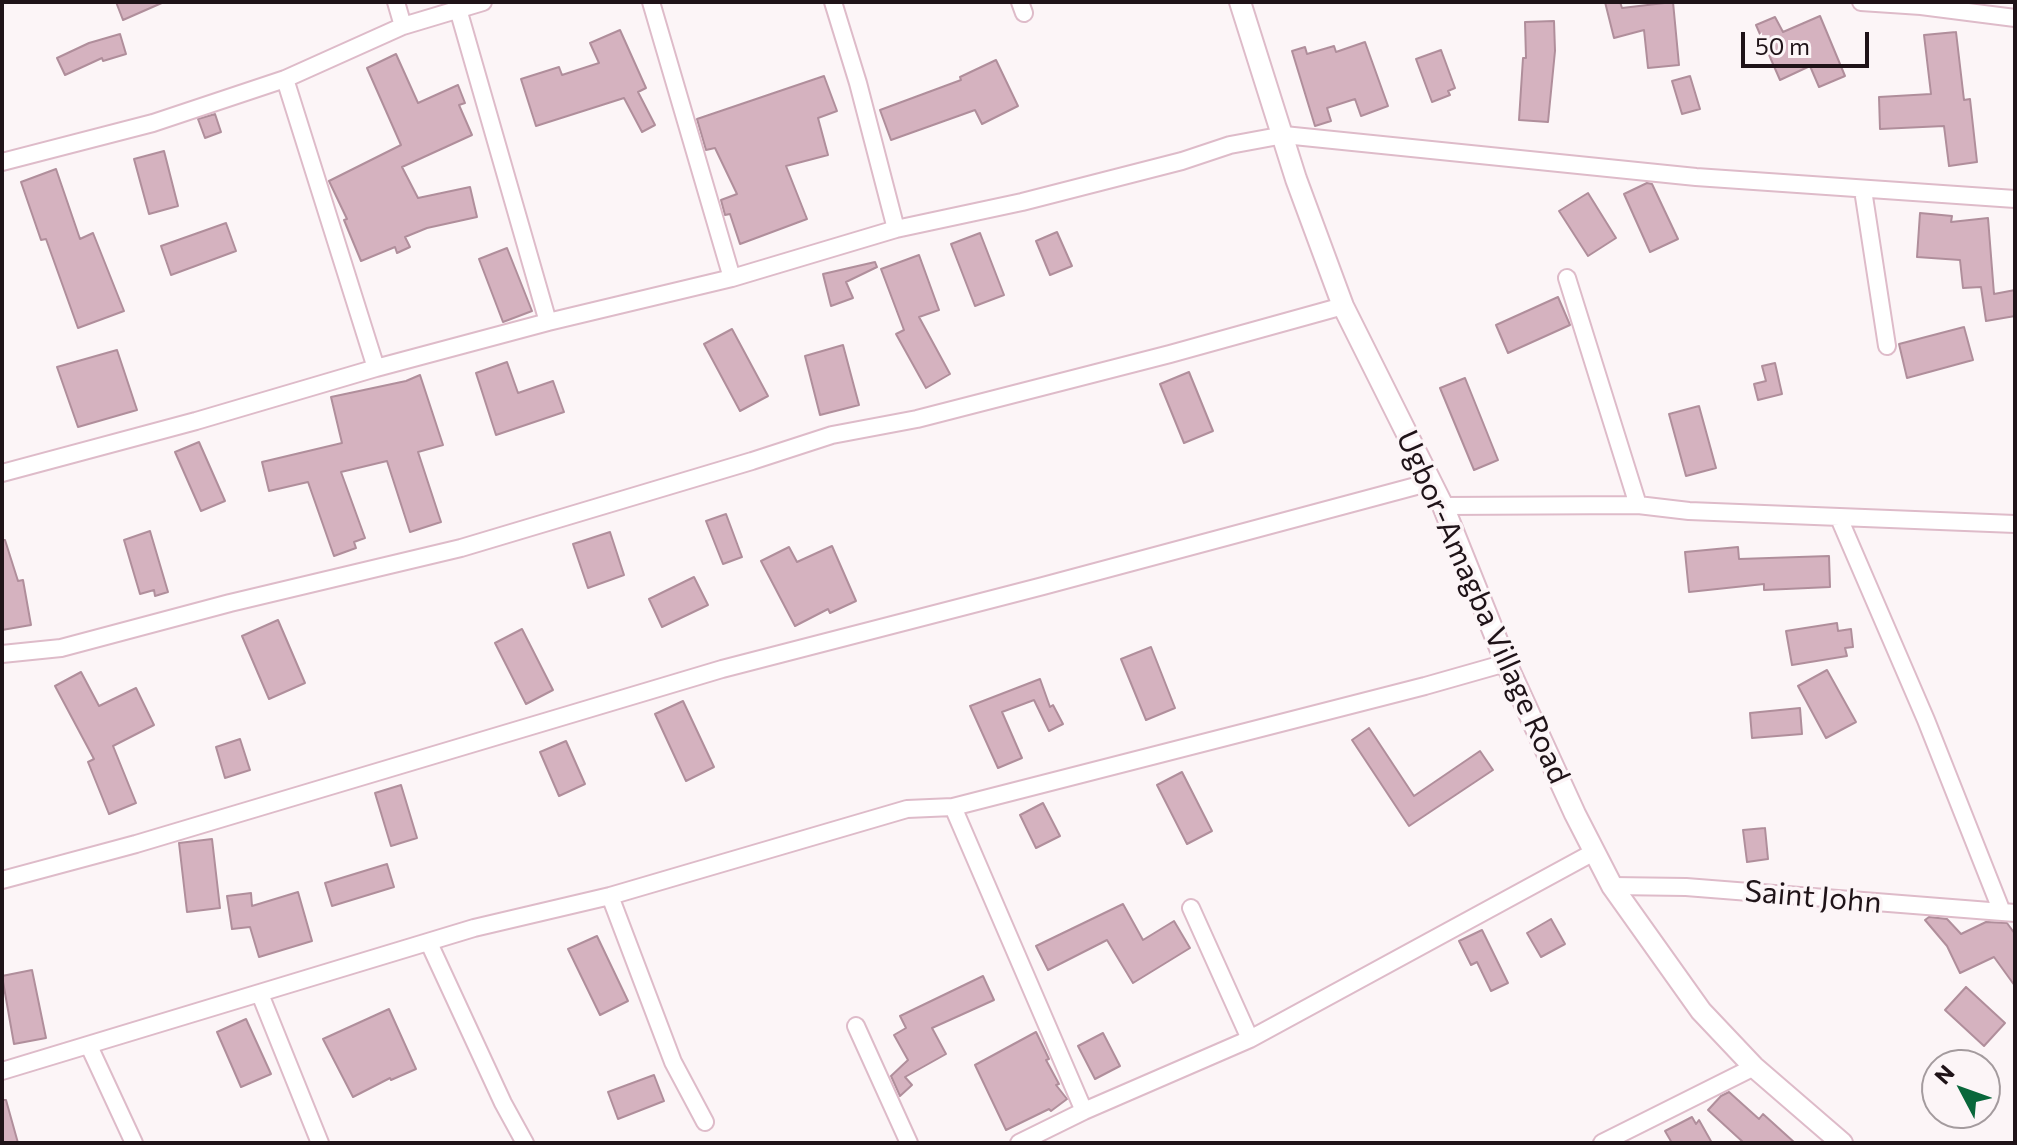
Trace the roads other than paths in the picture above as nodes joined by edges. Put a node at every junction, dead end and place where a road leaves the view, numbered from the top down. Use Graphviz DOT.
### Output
graph roads {
  1 [pos="396,2"];
  2 [pos="483,2"];
  3 [pos="651,2"];
  4 [pos="833,2"];
  5 [pos="1240,2"];
  6 [pos="1861,2"];
  7 [pos="1890,3"];
  8 [pos="458,9"];
  9 [pos="2015,18"];
  10 [pos="403,26"];
  11 [pos="285,79"];
  12 [pos="1284,135"];
  13 [pos="2,162"];
  14 [pos="1863,190"];
  15 [pos="2015,199"];
  16 [pos="896,229"];
  17 [pos="732,278"];
  18 [pos="1567,278"];
  19 [pos="1343,306"];
  20 [pos="548,322"];
  21 [pos="1887,346"];
  22 [pos="376,368"];
  23 [pos="2,473"];
  24 [pos="1431,482"];
  25 [pos="1638,505"];
  26 [pos="1443,506"];
  27 [pos="1839,518"];
  28 [pos="2015,524"];
  29 [pos="2,654"];
  30 [pos="1506,663"];
  31 [pos="953,807"];
  32 [pos="1594,852"];
  33 [pos="2,880"];
  34 [pos="1612,886"];
  35 [pos="610,896"];
  36 [pos="1191,908"];
  37 [pos="2009,912"];
  38 [pos="429,943"];
  39 [pos="260,994"];
  40 [pos="856,1026"];
  41 [pos="1250,1039"];
  42 [pos="89,1046"];
  43 [pos="1754,1067"];
  44 [pos="2,1071"];
  45 [pos="1084,1111"];
  46 [pos="705,1122"];
  47 [pos="134,1143"];
  48 [pos="320,1143"];
  49 [pos="525,1143"];
  50 [pos="909,1143"];
  51 [pos="1019,1143"];
  52 [pos="1602,1143"];
  53 [pos="1842,1143"];
  1 -- 10 [label="street"];
  2 -- 8 [label="street"];
  3 -- 17 [label="street"];
  4 -- 16 [label="street"];
  5 -- 12 [label="street, Ugbor-Amagba Village Road"];
  6 -- 7 [label="street"];
  7 -- 9 [label="street"];
  8 -- 10 [label="street"];
  8 -- 20 [label="street"];
  10 -- 11 [label="street"];
  11 -- 13 [label="street"];
  11 -- 22 [label="street"];
  12 -- 14 [label="street"];
  12 -- 16 [label="street"];
  12 -- 19 [label="street, Ugbor-Amagba Village Road"];
  14 -- 15 [label="street"];
  14 -- 21 [label="street"];
  16 -- 17 [label="street"];
  17 -- 20 [label="street"];
  18 -- 25 [label="street"];
  19 -- 24 [label="street, Ugbor-Amagba Village Road"];
  19 -- 29 [label="street"];
  20 -- 22 [label="street"];
  22 -- 23 [label="street"];
  24 -- 26 [label="street, Ugbor-Amagba Village Road"];
  24 -- 33 [label="street"];
  25 -- 26 [label="street"];
  25 -- 27 [label="street"];
  26 -- 30 [label="street, Ugbor-Amagba Village Road"];
  27 -- 28 [label="street"];
  27 -- 37 [label="street"];
  30 -- 31 [label="street"];
  30 -- 32 [label="street, Ugbor-Amagba Village Road"];
  31 -- 35 [label="street"];
  31 -- 45 [label="street"];
  32 -- 34 [label="street, Ugbor-Amagba Village Road"];
  32 -- 41 [label="street"];
  34 -- 37 [label="street, Saint John"];
  34 -- 43 [label="street, Ugbor-Amagba Village Road"];
  35 -- 38 [label="street"];
  35 -- 46 [label="street"];
  36 -- 41 [label="street"];
  38 -- 39 [label="street"];
  38 -- 49 [label="street"];
  39 -- 42 [label="street"];
  39 -- 48 [label="street"];
  40 -- 50 [label="street"];
  41 -- 45 [label="street"];
  42 -- 44 [label="street"];
  42 -- 47 [label="street"];
  43 -- 52 [label="street"];
  43 -- 53 [label="street, Ugbor-Amagba Village Road"];
  45 -- 51 [label="street"];
}
